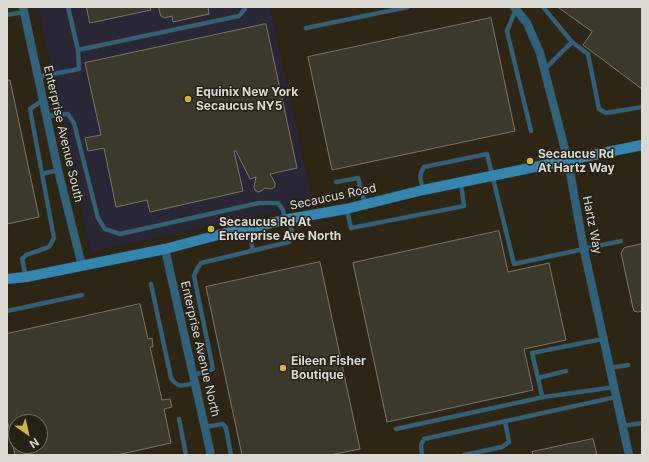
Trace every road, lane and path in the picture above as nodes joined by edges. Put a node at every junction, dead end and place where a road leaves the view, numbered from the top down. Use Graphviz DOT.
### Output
graph roads {
  1 [pos="68,7"];
  2 [pos="244,7"];
  3 [pos="408,7"];
  4 [pos="543,7"];
  5 [pos="516,8"];
  6 [pos="24,9"];
  7 [pos="7,15"];
  8 [pos="306,28"];
  9 [pos="572,42"];
  10 [pos="78,50"];
  11 [pos="545,70"];
  12 [pos="38,77"];
  13 [pos="43,100"];
  14 [pos="642,107"];
  15 [pos="46,116"];
  16 [pos="531,131"];
  17 [pos="642,145"];
  18 [pos="568,161"];
  19 [pos="58,170"];
  20 [pos="42,174"];
  21 [pos="493,176"];
  22 [pos="336,182"];
  23 [pos="461,182"];
  24 [pos="423,190"];
  25 [pos="365,204"];
  26 [pos="346,208"];
  27 [pos="287,220"];
  28 [pos="248,229"];
  29 [pos="621,241"];
  30 [pos="165,249"];
  31 [pos="584,250"];
  32 [pos="253,251"];
  33 [pos="82,266"];
  34 [pos="26,277"];
  35 [pos="7,279"];
  36 [pos="151,284"];
  37 [pos="82,295"];
  38 [pos="7,311"];
  39 [pos="604,338"];
  40 [pos="628,365"];
  41 [pos="610,368"];
  42 [pos="566,371"];
  43 [pos="538,378"];
  44 [pos="194,379"];
  45 [pos="615,387"];
  46 [pos="544,397"];
  47 [pos="617,397"];
  48 [pos="179,419"];
  49 [pos="505,421"];
  50 [pos="642,423"];
  51 [pos="623,426"];
  52 [pos="205,427"];
  53 [pos="396,429"];
  54 [pos="186,455"];
  55 [pos="211,455"];
  56 [pos="231,455"];
  57 [pos="422,455"];
  58 [pos="464,455"];
  59 [pos="629,455"];
  1 -- 10 [label="lane"];
  2 -- 10 [label="lane"];
  3 -- 8 [label="lane"];
  4 -- 9 [label="lane"];
  5 -- 11 [label="street, Hartz Way"];
  5 -- 16 [label="lane"];
  6 -- 7 [label="lane"];
  6 -- 12 [label="street, Enterprise Avenue South"];
  9 -- 11 [label="lane"];
  9 -- 14 [label="lane"];
  10 -- 12 [label="lane"];
  11 -- 18 [label="street, Hartz Way"];
  12 -- 13 [label="street, Enterprise Avenue South"];
  13 -- 15 [label="street, Enterprise Avenue South"];
  13 -- 20 [label="lane"];
  15 -- 19 [label="street, Enterprise Avenue South"];
  15 -- 27 [label="lane"];
  17 -- 18 [label="main road, Secaucus Road"];
  18 -- 21 [label="main road, Secaucus Road"];
  18 -- 31 [label="street, Hartz Way"];
  19 -- 20 [label="lane"];
  19 -- 33 [label="street, Enterprise Avenue South"];
  20 -- 34 [label="lane"];
  21 -- 23 [label="main road, Secaucus Road"];
  21 -- 24 [label="lane"];
  21 -- 31 [label="lane"];
  22 -- 25 [label="lane"];
  23 -- 24 [label="main road, Secaucus Road"];
  23 -- 26 [label="lane"];
  24 -- 25 [label="main road, Secaucus Road"];
  25 -- 26 [label="main road, Secaucus Road"];
  26 -- 27 [label="main road, Secaucus Road"];
  27 -- 28 [label="main road, Secaucus Road"];
  27 -- 32 [label="lane"];
  28 -- 30 [label="main road, Secaucus Road"];
  28 -- 32 [label="lane"];
  29 -- 31 [label="lane"];
  30 -- 33 [label="main road, Secaucus Road"];
  30 -- 44 [label="street, Enterprise Avenue North"];
  31 -- 39 [label="street, Hartz Way"];
  32 -- 44 [label="lane"];
  33 -- 34 [label="main road, Secaucus Road"];
  34 -- 35 [label="main road, Secaucus Road"];
  36 -- 44 [label="lane"];
  37 -- 38 [label="lane"];
  39 -- 41 [label="street, Hartz Way"];
  39 -- 43 [label="lane"];
  40 -- 41 [label="lane"];
  41 -- 45 [label="street, Hartz Way"];
  42 -- 43 [label="lane"];
  43 -- 46 [label="lane"];
  44 -- 52 [label="street, Enterprise Avenue North"];
  45 -- 46 [label="lane"];
  45 -- 47 [label="street, Hartz Way"];
  46 -- 53 [label="lane"];
  47 -- 49 [label="lane"];
  47 -- 51 [label="street, Hartz Way"];
  48 -- 54 [label="lane"];
  49 -- 57 [label="lane"];
  49 -- 58 [label="lane"];
  50 -- 51 [label="lane"];
  51 -- 59 [label="street, Hartz Way"];
  52 -- 55 [label="street, Enterprise Avenue North"];
  52 -- 56 [label="lane"];
}
